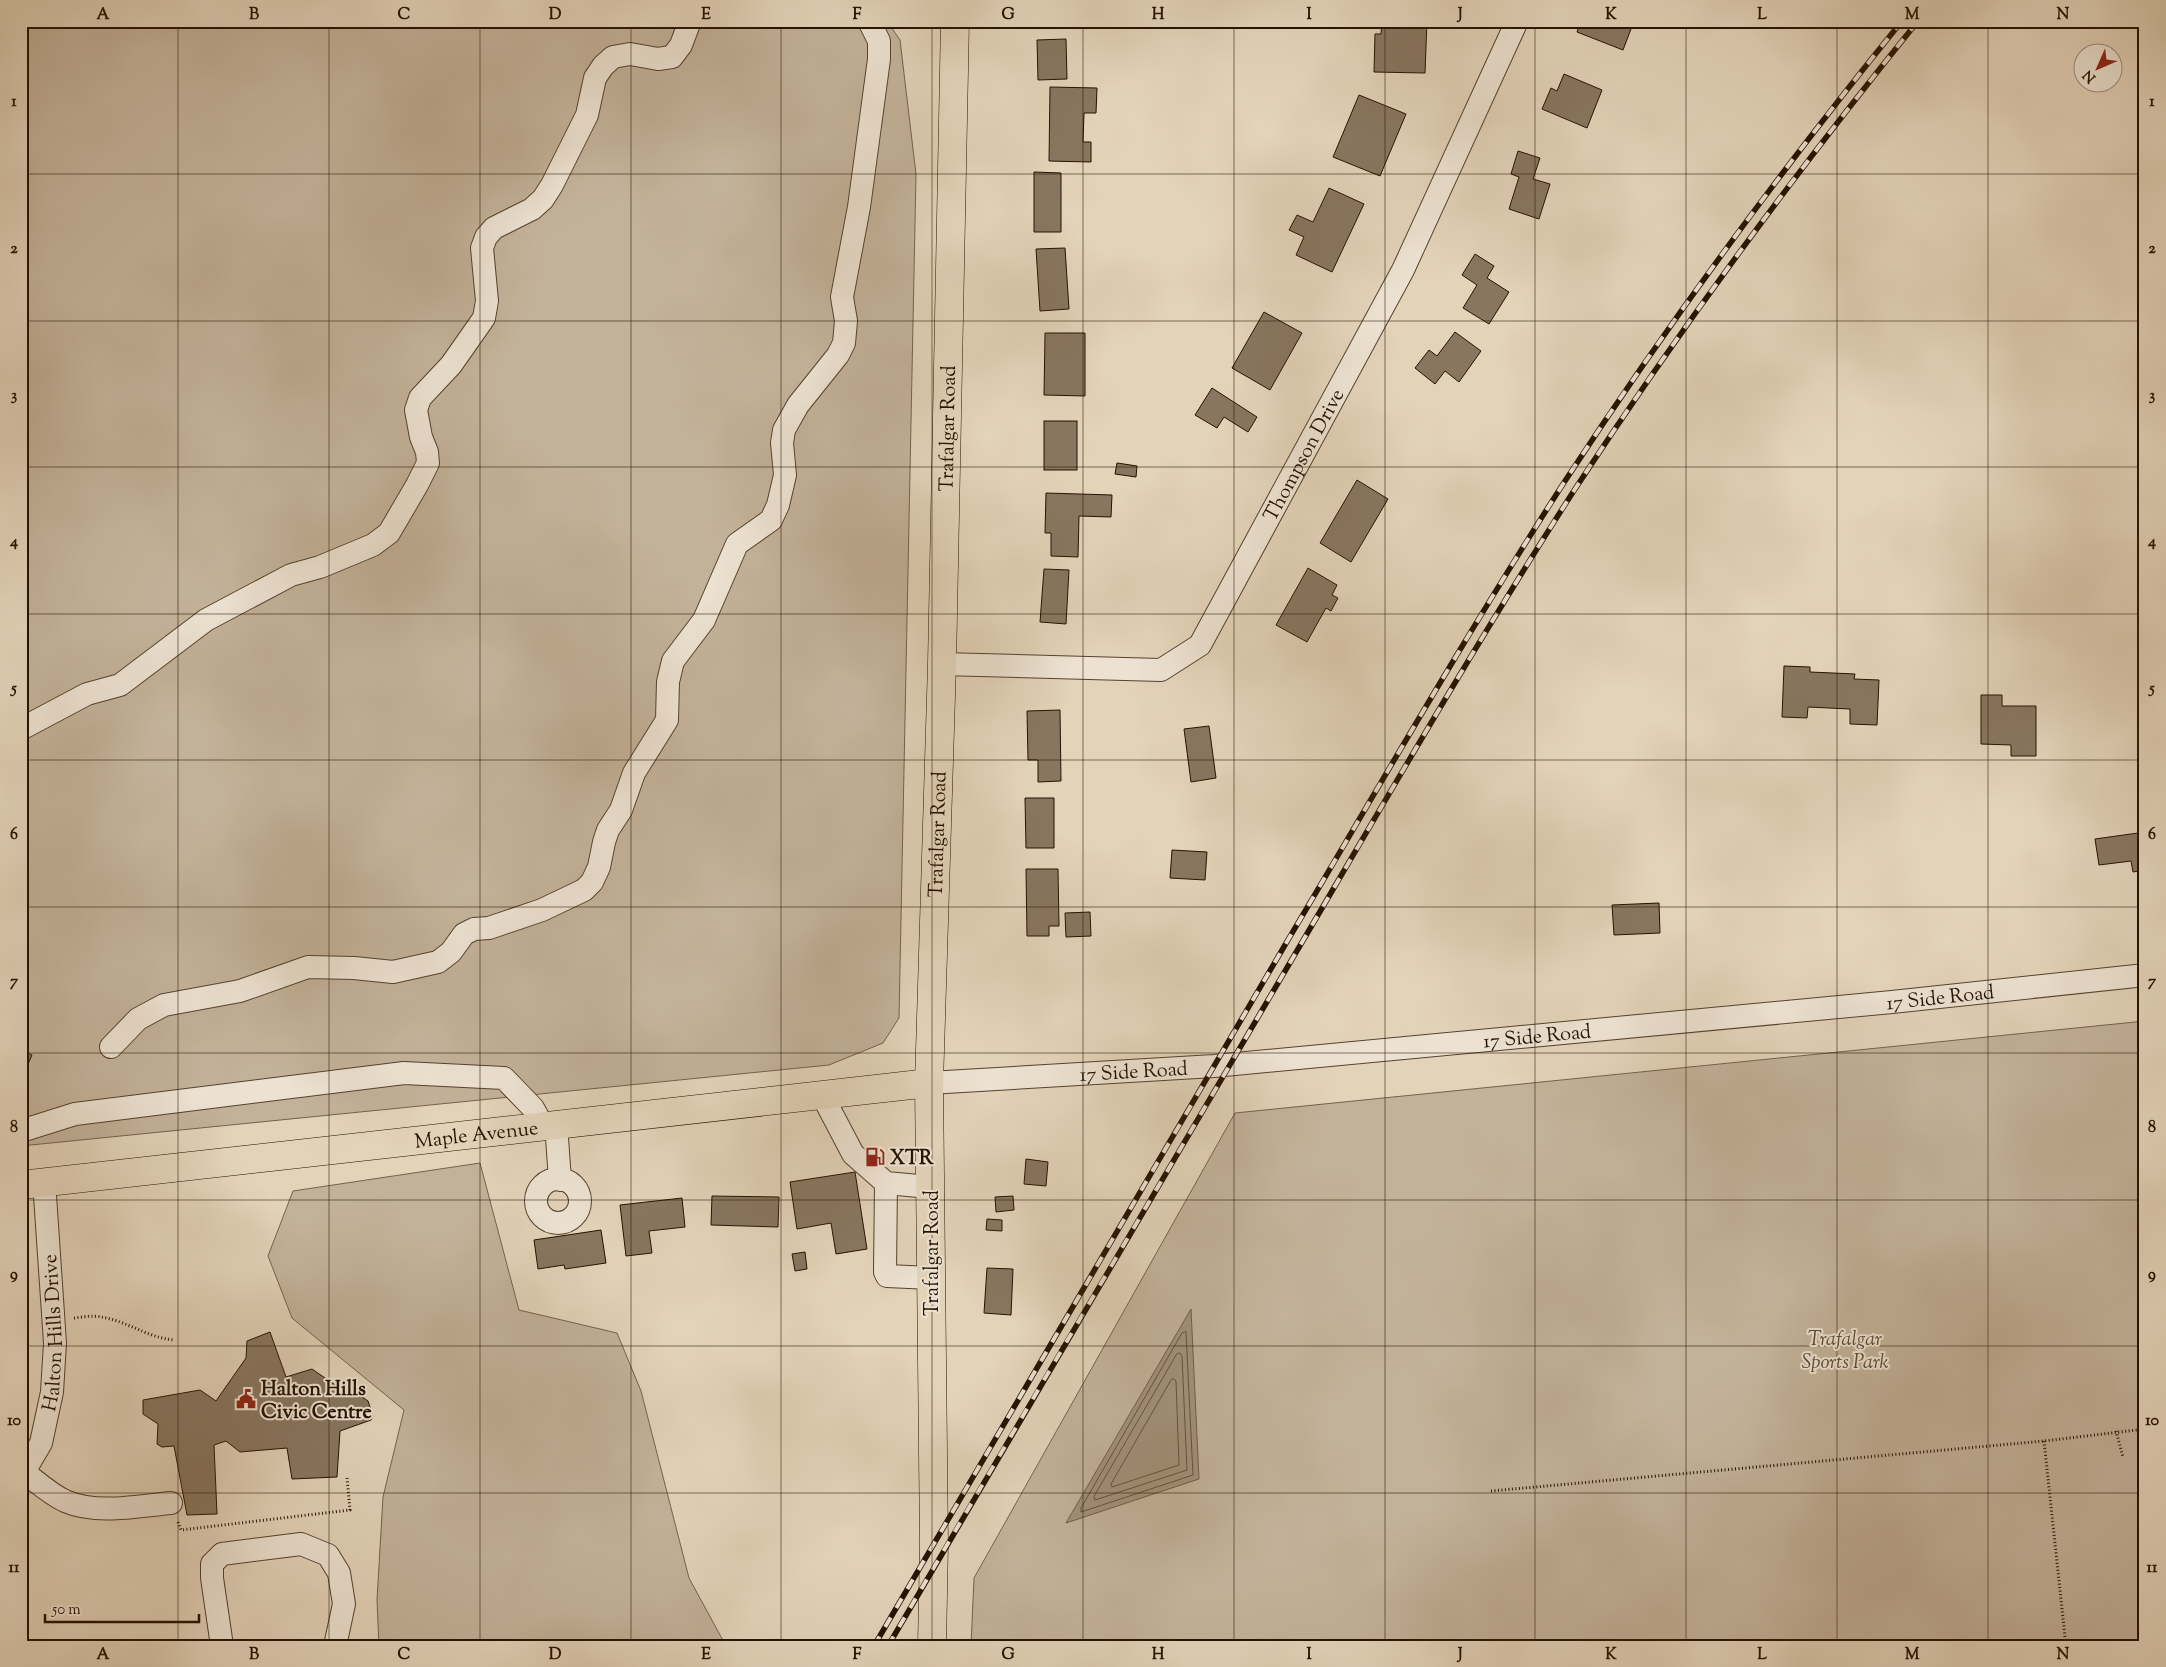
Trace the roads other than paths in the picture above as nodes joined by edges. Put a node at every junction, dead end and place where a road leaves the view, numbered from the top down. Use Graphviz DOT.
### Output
graph roads {
  1 [pos="690,21"];
  2 [pos="869,21"];
  3 [pos="954,21"];
  4 [pos="1517,21"];
  5 [pos="942,664"];
  6 [pos="21,730"];
  7 [pos="2145,975"];
  8 [pos="111,1047"];
  9 [pos="930,1083"];
  10 [pos="822,1095"];
  11 [pos="550,1125"];
  12 [pos="21,1131"];
  13 [pos="560,1180"];
  14 [pos="33,1183"];
  15 [pos="886,1183"];
  16 [pos="930,1187"];
  17 [pos="931,1278"];
  18 [pos="22,1475"];
  19 [pos="171,1504"];
  20 [pos="222,1646"];
  21 [pos="335,1646"];
  22 [pos="932,1646"];
  1 -- 6 [label="street"];
  2 -- 8 [label="street"];
  3 -- 5 [label="main road, Trafalgar Road"];
  4 -- 5 [label="street, Thompson Drive"];
  5 -- 9 [label="main road, Trafalgar Road"];
  7 -- 9 [label="street, 17 Side Road"];
  9 -- 10 [label="main road, Maple Avenue"];
  9 -- 16 [label="main road, Trafalgar Road"];
  10 -- 11 [label="main road, Maple Avenue"];
  10 -- 15 [label="street"];
  11 -- 12 [label="street"];
  11 -- 13 [label="street"];
  11 -- 14 [label="main road, Maple Avenue"];
  14 -- 18 [label="street, Halton Hills Drive"];
  15 -- 16 [label="street"];
  15 -- 17 [label="street"];
  16 -- 17 [label="main road, Trafalgar Road"];
  17 -- 22 [label="main road, Trafalgar Road"];
  18 -- 19 [label="street"];
  20 -- 21 [label="street"];
}
